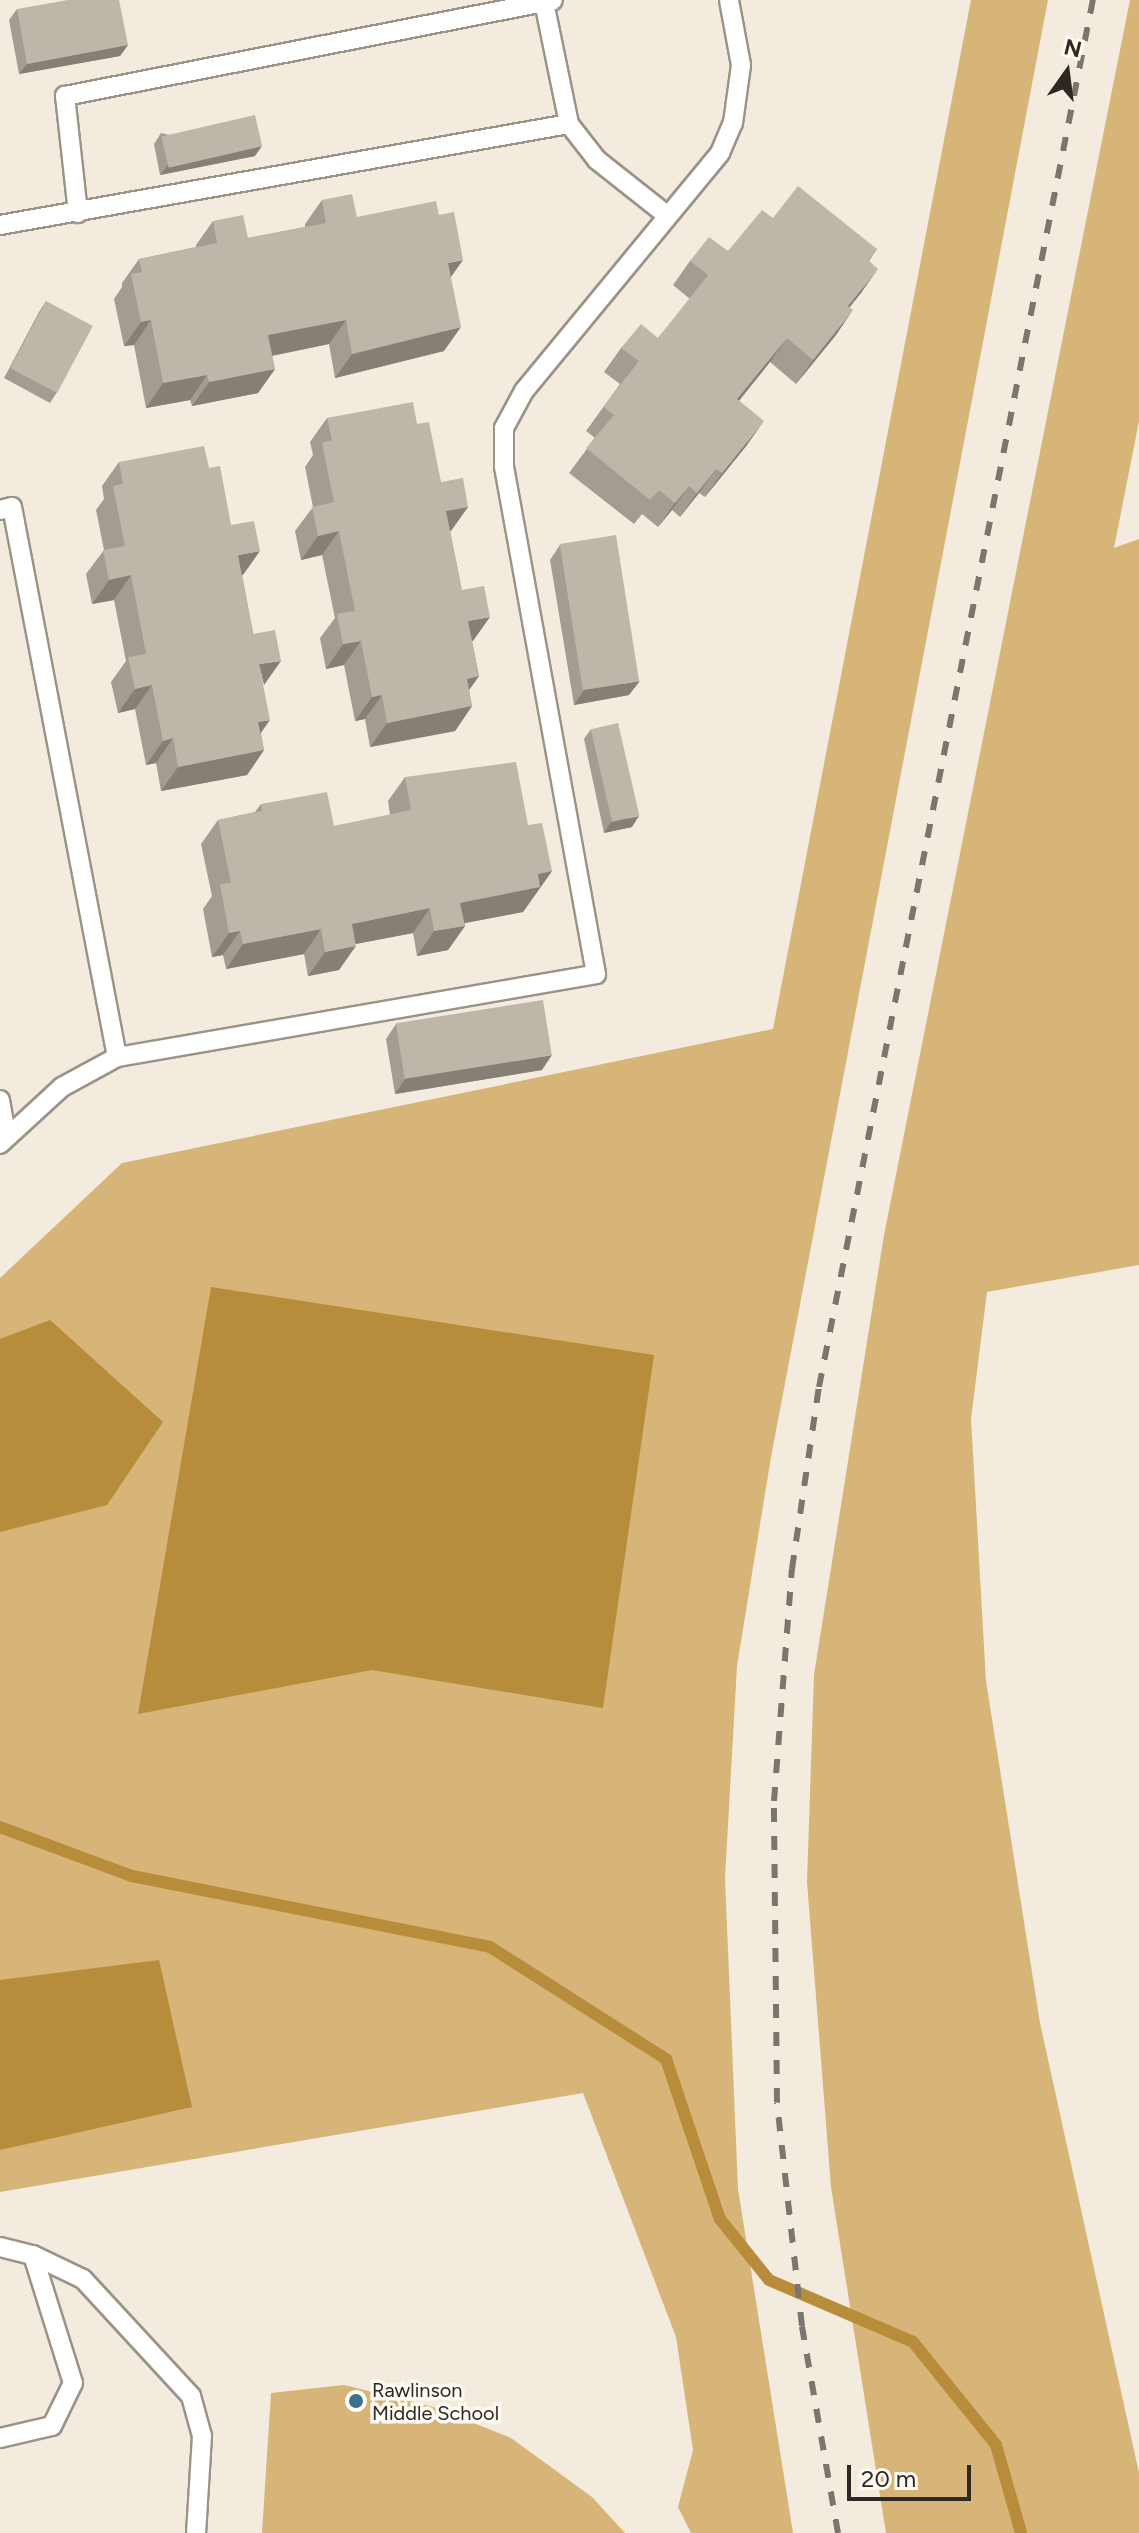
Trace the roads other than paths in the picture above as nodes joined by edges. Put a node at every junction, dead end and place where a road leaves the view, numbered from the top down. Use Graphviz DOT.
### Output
graph roads {
  1 [pos="729,0"];
  2 [pos="549,1"];
  3 [pos="569,124"];
  4 [pos="78,213"];
  5 [pos="668,216"];
  6 [pos="0,225"];
  7 [pos="0,510"];
  8 [pos="117,1057"];
  9 [pos="0,1100"];
  10 [pos="3,1139"];
  11 [pos="0,2247"];
  12 [pos="33,2255"];
  13 [pos="0,2438"];
  14 [pos="196,2533"];
  1 -- 5 [label="lane"];
  2 -- 3 [label="lane"];
  2 -- 4 [label="lane"];
  3 -- 4 [label="lane"];
  3 -- 5 [label="lane"];
  4 -- 6 [label="lane"];
  5 -- 8 [label="lane"];
  7 -- 8 [label="lane"];
  8 -- 10 [label="lane"];
  9 -- 10 [label="lane"];
  11 -- 12 [label="lane"];
  12 -- 13 [label="lane"];
  12 -- 14 [label="lane"];
}
